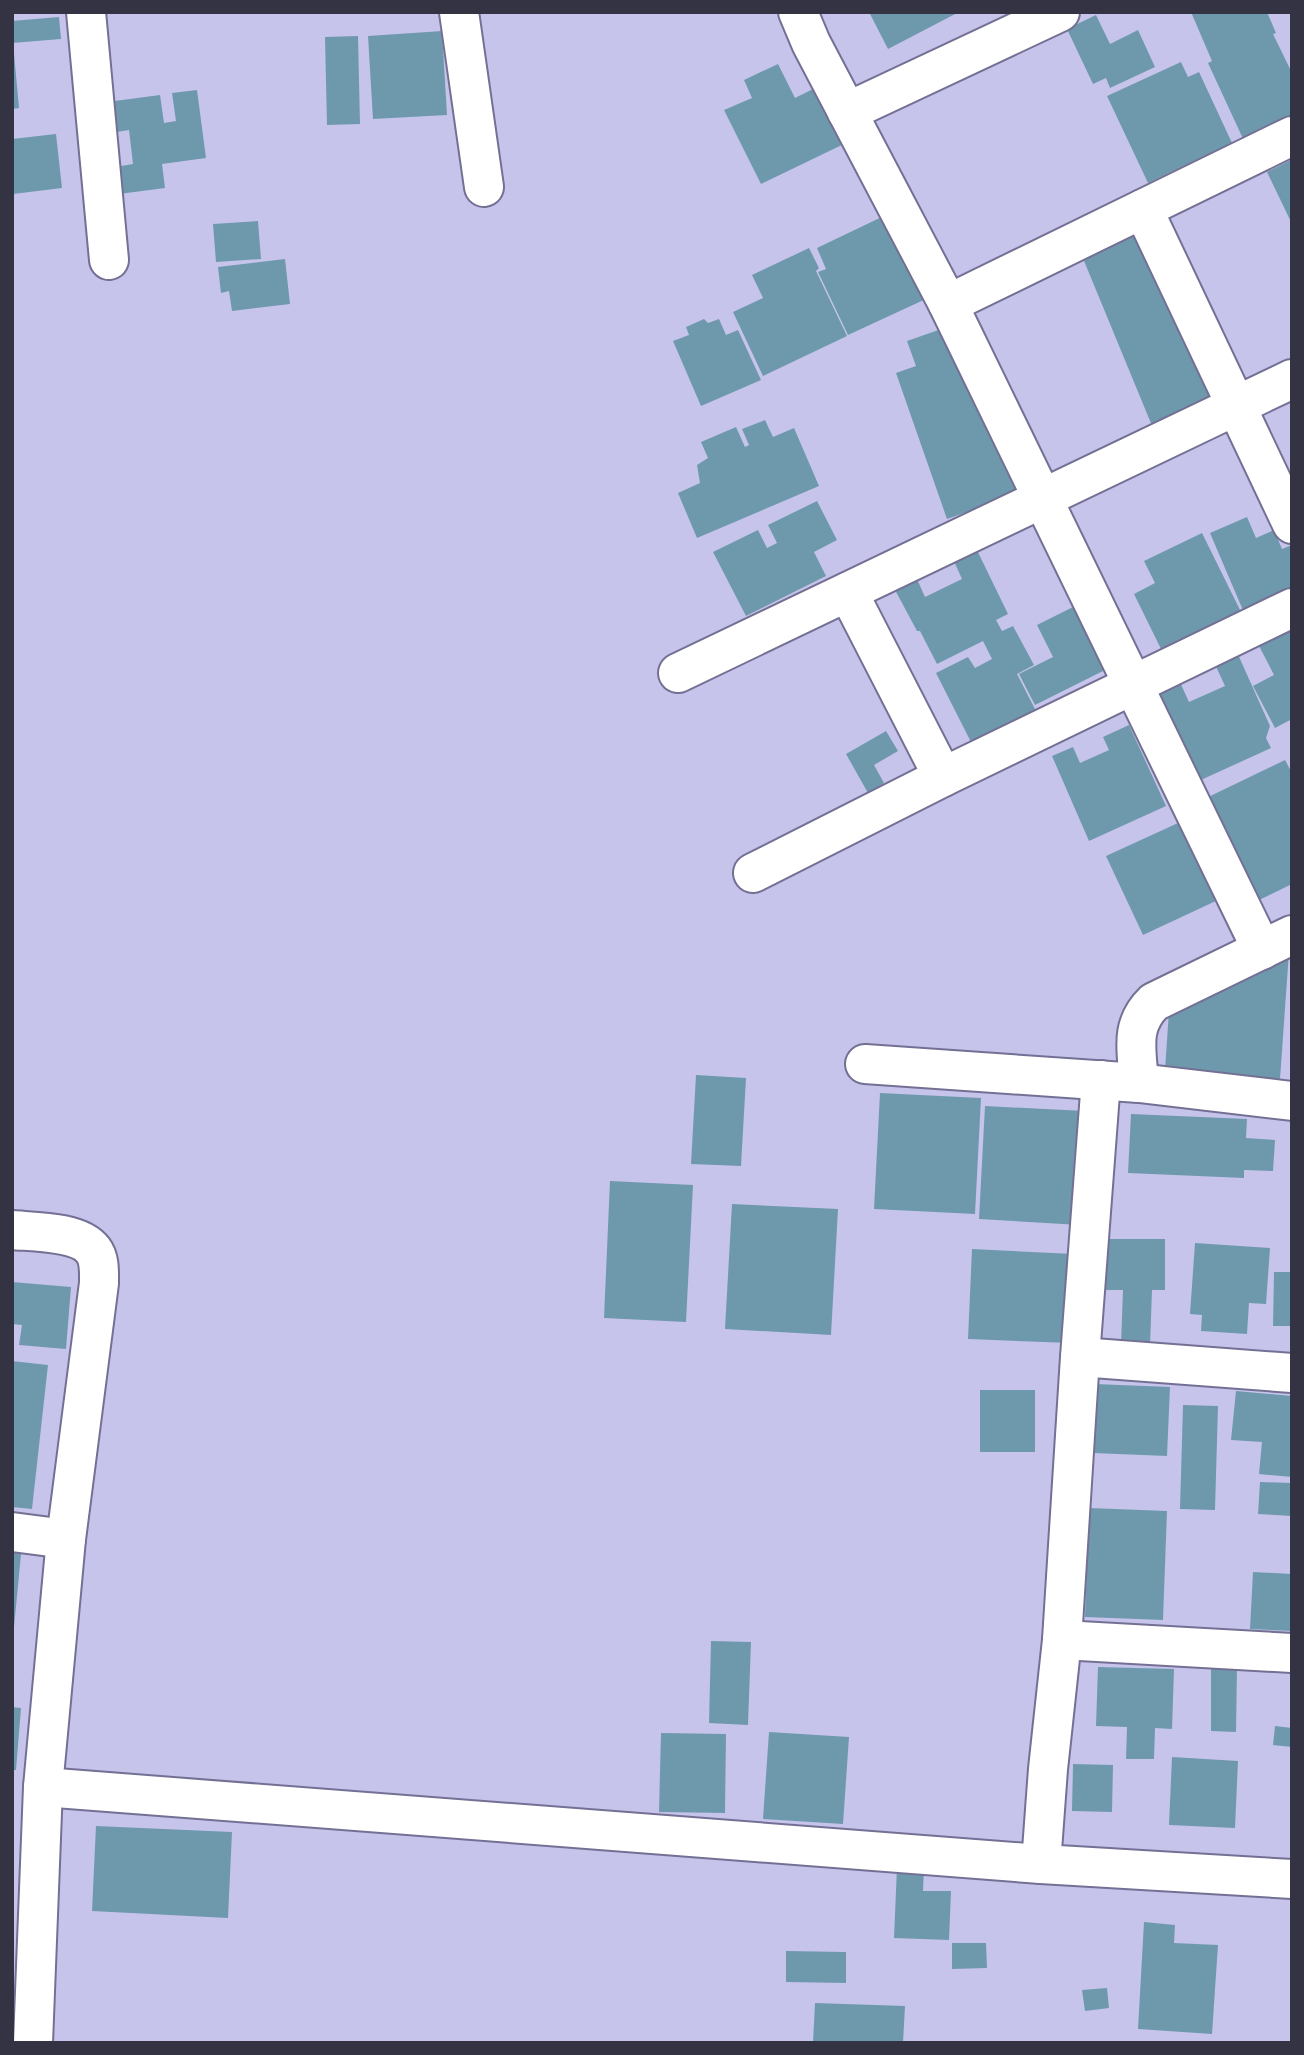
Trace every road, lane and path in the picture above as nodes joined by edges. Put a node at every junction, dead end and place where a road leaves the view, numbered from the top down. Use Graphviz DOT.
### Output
graph roads {
  1 [pos="86,12"];
  2 [pos="459,12"];
  3 [pos="798,12"];
  4 [pos="1060,12"];
  5 [pos="847,112"];
  6 [pos="1292,136"];
  7 [pos="484,187"];
  8 [pos="1143,209"];
  9 [pos="109,260"];
  10 [pos="948,304"];
  11 [pos="1292,379"];
  12 [pos="1236,405"];
  13 [pos="1043,498"];
  14 [pos="1292,524"];
  15 [pos="848,592"];
  16 [pos="1292,608"];
  17 [pos="678,673"];
  18 [pos="1134,685"];
  19 [pos="943,776"];
  20 [pos="753,873"];
  21 [pos="1277,943"];
  22 [pos="865,1064"];
  23 [pos="1101,1080"];
  24 [pos="1139,1083"];
  25 [pos="1292,1101"];
  26 [pos="12,1230"];
  27 [pos="1080,1357"];
  28 [pos="1292,1373"];
  29 [pos="12,1532"];
  30 [pos="66,1539"];
  31 [pos="1062,1640"];
  32 [pos="1292,1653"];
  33 [pos="43,1787"];
  34 [pos="1041,1864"];
  35 [pos="1292,1879"];
  36 [pos="33,2043"];
  1 -- 9 [label="street"];
  2 -- 7 [label="street"];
  3 -- 5 [label="street"];
  4 -- 5 [label="street"];
  5 -- 10 [label="street"];
  6 -- 8 [label="street"];
  8 -- 10 [label="street"];
  8 -- 12 [label="street"];
  10 -- 13 [label="street"];
  11 -- 12 [label="street"];
  12 -- 13 [label="street"];
  12 -- 14 [label="street"];
  13 -- 15 [label="street"];
  13 -- 18 [label="street"];
  15 -- 17 [label="street"];
  15 -- 19 [label="street"];
  16 -- 18 [label="street"];
  18 -- 19 [label="street"];
  18 -- 21 [label="street"];
  19 -- 20 [label="street"];
  21 -- 24 [label="street"];
  22 -- 23 [label="street"];
  23 -- 24 [label="street"];
  23 -- 27 [label="street"];
  24 -- 25 [label="street"];
  26 -- 30 [label="street"];
  27 -- 28 [label="street"];
  27 -- 31 [label="street"];
  29 -- 30 [label="street"];
  30 -- 33 [label="street"];
  31 -- 32 [label="street"];
  31 -- 34 [label="street"];
  33 -- 34 [label="street"];
  33 -- 36 [label="street"];
  34 -- 35 [label="street"];
}
